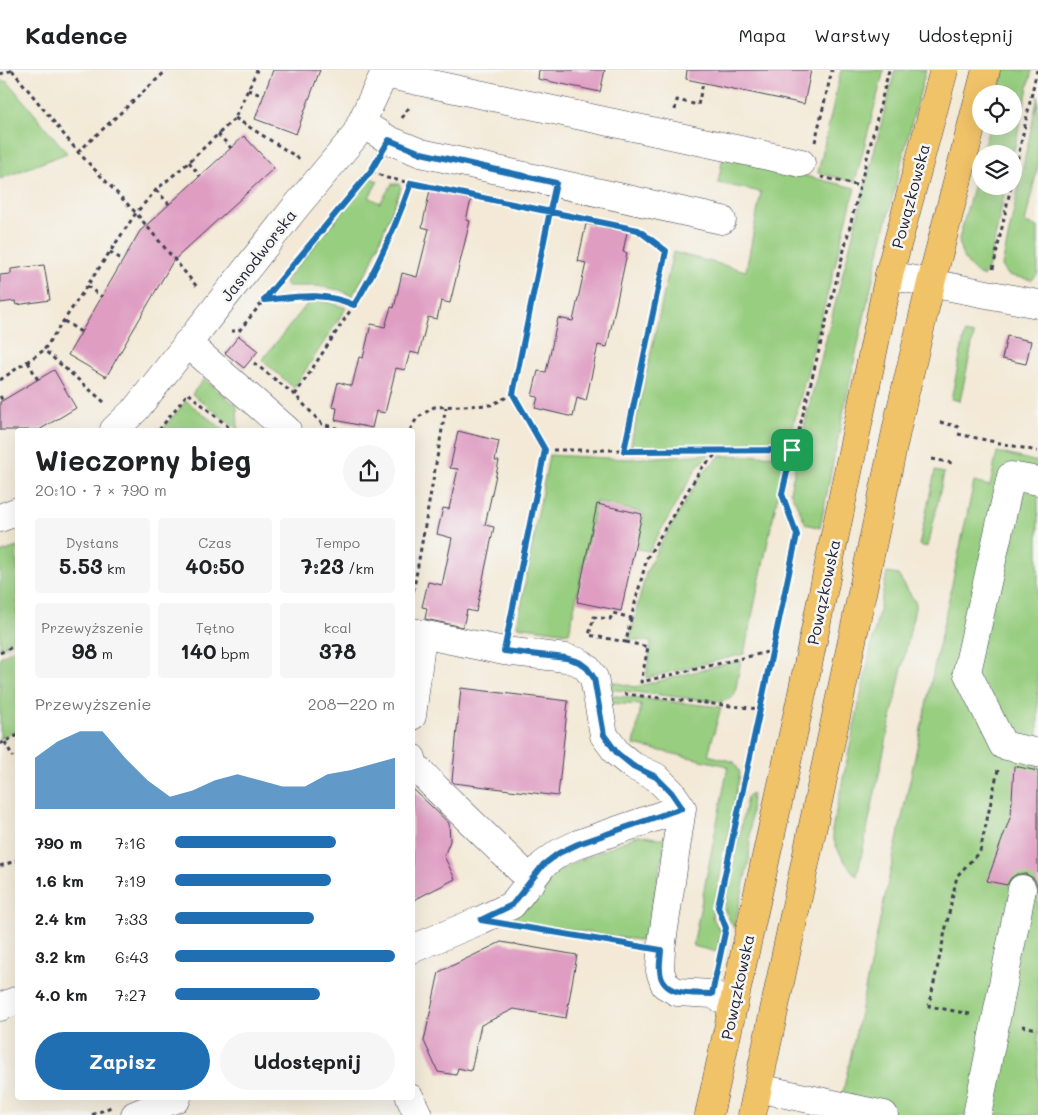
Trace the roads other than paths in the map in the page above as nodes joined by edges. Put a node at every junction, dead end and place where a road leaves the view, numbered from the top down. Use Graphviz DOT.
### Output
graph roads {
  1 [pos="944,70"];
  2 [pos="986,70"];
  3 [pos="386,72"];
  4 [pos="361,123"];
  5 [pos="801,163"];
  6 [pos="722,220"];
  7 [pos="889,275"];
  8 [pos="931,283"];
  9 [pos="1038,304"];
  10 [pos="187,343"];
  11 [pos="110,418"];
  12 [pos="285,428"];
  13 [pos="1038,482"];
  14 [pos="15,512"];
  15 [pos="0,518"];
  16 [pos="417,633"];
  17 [pos="415,666"];
  18 [pos="1038,753"];
  19 [pos="415,766"];
  20 [pos="682,808"];
  21 [pos="532,881"];
  22 [pos="1022,889"];
  23 [pos="415,948"];
  24 [pos="15,1001"];
  25 [pos="733,1005"];
  26 [pos="0,1007"];
  27 [pos="758,1088"];
  28 [pos="172,1100"];
  29 [pos="411,1100"];
  30 [pos="848,1110"];
  31 [pos="135,1115"];
  32 [pos="418,1115"];
  33 [pos="709,1115"];
  34 [pos="752,1115"];
  35 [pos="884,1115"];
  36 [pos="976,1115"];
  1 -- 7 [label="main road, Powązkowska"];
  2 -- 8 [label="main road"];
  3 -- 4 [label="street, Jasnodworska"];
  3 -- 5 [label="street"];
  4 -- 6 [label="street"];
  4 -- 10 [label="street, Jasnodworska"];
  7 -- 8 [label="street"];
  7 -- 25 [label="main road, Powązkowska"];
  8 -- 9 [label="street"];
  8 -- 27 [label="main road"];
  10 -- 11 [label="street, Jasnodworska"];
  10 -- 12 [label="street"];
  13 -- 18 [label="street"];
  14 -- 15 [label="street"];
  16 -- 17 [label="street"];
  16 -- 20 [label="street"];
  19 -- 21 [label="street"];
  20 -- 21 [label="street"];
  20 -- 25 [label="street"];
  21 -- 23 [label="street"];
  22 -- 36 [label="street"];
  24 -- 26 [label="street"];
  25 -- 33 [label="main road, Powązkowska"];
  27 -- 30 [label="street"];
  27 -- 34 [label="main road"];
  28 -- 31 [label="street"];
  29 -- 32 [label="street"];
  30 -- 35 [label="street"];
}
